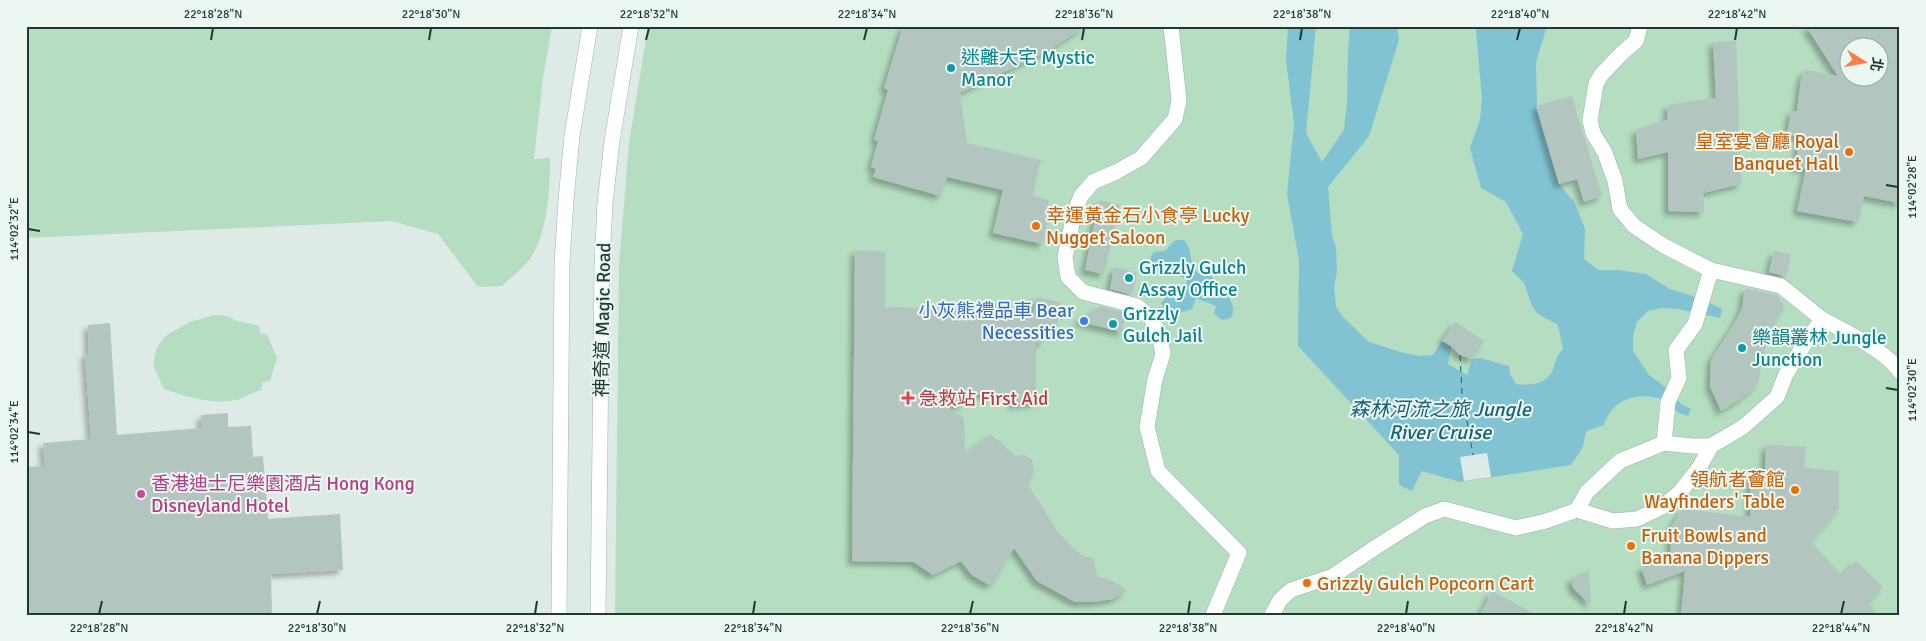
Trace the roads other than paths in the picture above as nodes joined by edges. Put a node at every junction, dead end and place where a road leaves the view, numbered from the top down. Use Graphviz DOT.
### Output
graph roads {
  1 [pos="590,26"];
  2 [pos="631,26"];
  3 [pos="1170,26"];
  4 [pos="1640,26"];
  5 [pos="1711,270"];
  6 [pos="1822,319"];
  7 [pos="1899,370"];
  8 [pos="1664,443"];
  9 [pos="1711,446"];
  10 [pos="1577,510"];
  11 [pos="559,615"];
  12 [pos="598,615"];
  13 [pos="1213,615"];
  14 [pos="1272,615"];
  1 -- 11 [label="street"];
  2 -- 12 [label="street, 神奇道 Magic Road"];
  3 -- 13 [label="street"];
  4 -- 5 [label="street"];
  5 -- 6 [label="street"];
  5 -- 8 [label="street"];
  6 -- 7 [label="street"];
  6 -- 9 [label="street"];
  8 -- 9 [label="street"];
  8 -- 10 [label="street"];
  9 -- 10 [label="street"];
  10 -- 14 [label="street"];
}
